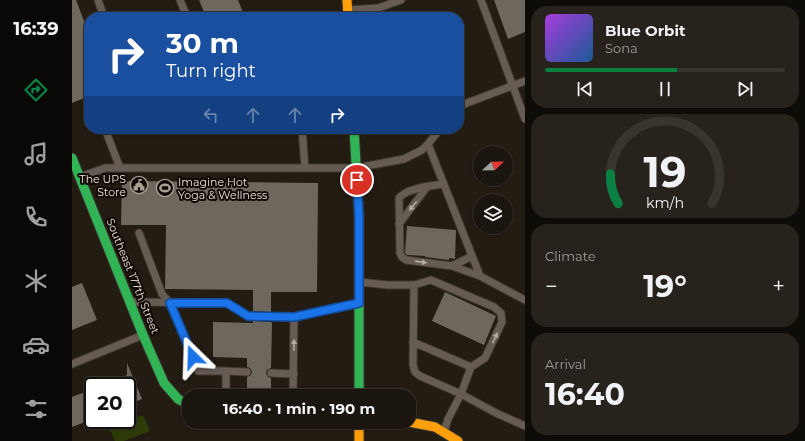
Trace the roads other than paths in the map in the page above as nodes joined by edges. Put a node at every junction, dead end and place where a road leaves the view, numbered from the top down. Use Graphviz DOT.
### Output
graph roads {
  1 [pos="98,0"];
  2 [pos="180,0"];
  3 [pos="401,0"];
  4 [pos="481,0"];
  5 [pos="347,9"];
  6 [pos="102,12"];
  7 [pos="185,12"];
  8 [pos="525,81"];
  9 [pos="512,85"];
  10 [pos="464,104"];
  11 [pos="525,119"];
  12 [pos="107,134"];
  13 [pos="302,134"];
  14 [pos="354,134"];
  15 [pos="436,134"];
  16 [pos="428,144"];
  17 [pos="72,158"];
  18 [pos="120,168"];
  19 [pos="305,168"];
  20 [pos="356,168"];
  21 [pos="76,178"];
  22 [pos="444,184"];
  23 [pos="427,188"];
  24 [pos="399,224"];
  25 [pos="139,233"];
  26 [pos="472,256"];
  27 [pos="452,266"];
  28 [pos="480,276"];
  29 [pos="359,282"];
  30 [pos="414,285"];
  31 [pos="525,300"];
  32 [pos="130,302"];
  33 [pos="170,303"];
  34 [pos="359,303"];
  35 [pos="294,317"];
  36 [pos="143,335"];
  37 [pos="413,342"];
  38 [pos="72,364"];
  39 [pos="471,367"];
  40 [pos="226,371"];
  41 [pos="247,372"];
  42 [pos="271,373"];
  43 [pos="294,374"];
  44 [pos="226,389"];
  45 [pos="293,389"];
  46 [pos="359,389"];
  47 [pos="461,394"];
  48 [pos="182,401"];
  49 [pos="416,423"];
  50 [pos="525,426"];
  51 [pos="358,429"];
  52 [pos="444,432"];
  53 [pos="359,441"];
  54 [pos="458,441"];
  1 -- 6 [label="lane"];
  2 -- 7 [label="lane"];
  3 -- 5 [label="lane"];
  4 -- 9 [label="lane"];
  8 -- 9 [label="lane"];
  9 -- 10 [label="lane"];
  9 -- 11 [label="lane"];
  12 -- 18 [label="lane"];
  13 -- 19 [label="lane"];
  14 -- 20 [label="street"];
  15 -- 16 [label="lane"];
  16 -- 20 [label="lane"];
  16 -- 22 [label="lane"];
  17 -- 21 [label="street, Southeast 177th Street"];
  18 -- 19 [label="lane"];
  18 -- 21 [label="lane"];
  19 -- 20 [label="lane"];
  20 -- 29 [label="street"];
  21 -- 32 [label="street, Southeast 177th Street"];
  22 -- 23 [label="lane"];
  22 -- 26 [label="lane"];
  23 -- 24 [label="lane, one-way"];
  23 -- 24 [label="lane"];
  24 -- 27 [label="lane, one-way"];
  25 -- 33 [label="lane"];
  26 -- 27 [label="lane"];
  26 -- 28 [label="lane"];
  27 -- 28 [label="lane"];
  28 -- 31 [label="lane"];
  29 -- 30 [label="lane"];
  29 -- 34 [label="street"];
  30 -- 37 [label="lane"];
  39 -- 30 [label="lane, one-way"];
  32 -- 33 [label="lane"];
  32 -- 36 [label="street, Southeast 177th Street"];
  33 -- 35 [label="lane"];
  33 -- 40 [label="lane"];
  34 -- 35 [label="lane"];
  34 -- 46 [label="street"];
  43 -- 35 [label="lane, one-way"];
  36 -- 38 [label="lane"];
  36 -- 48 [label="street, Southeast 177th Street"];
  37 -- 39 [label="lane"];
  37 -- 47 [label="lane"];
  39 -- 47 [label="lane"];
  40 -- 41 [label="lane"];
  40 -- 44 [label="lane"];
  42 -- 43 [label="lane"];
  43 -- 45 [label="lane"];
  47 -- 50 [label="lane"];
  47 -- 52 [label="lane"];
  49 -- 52 [label="street"];
  51 -- 53 [label="street"];
  52 -- 54 [label="street"];
}
